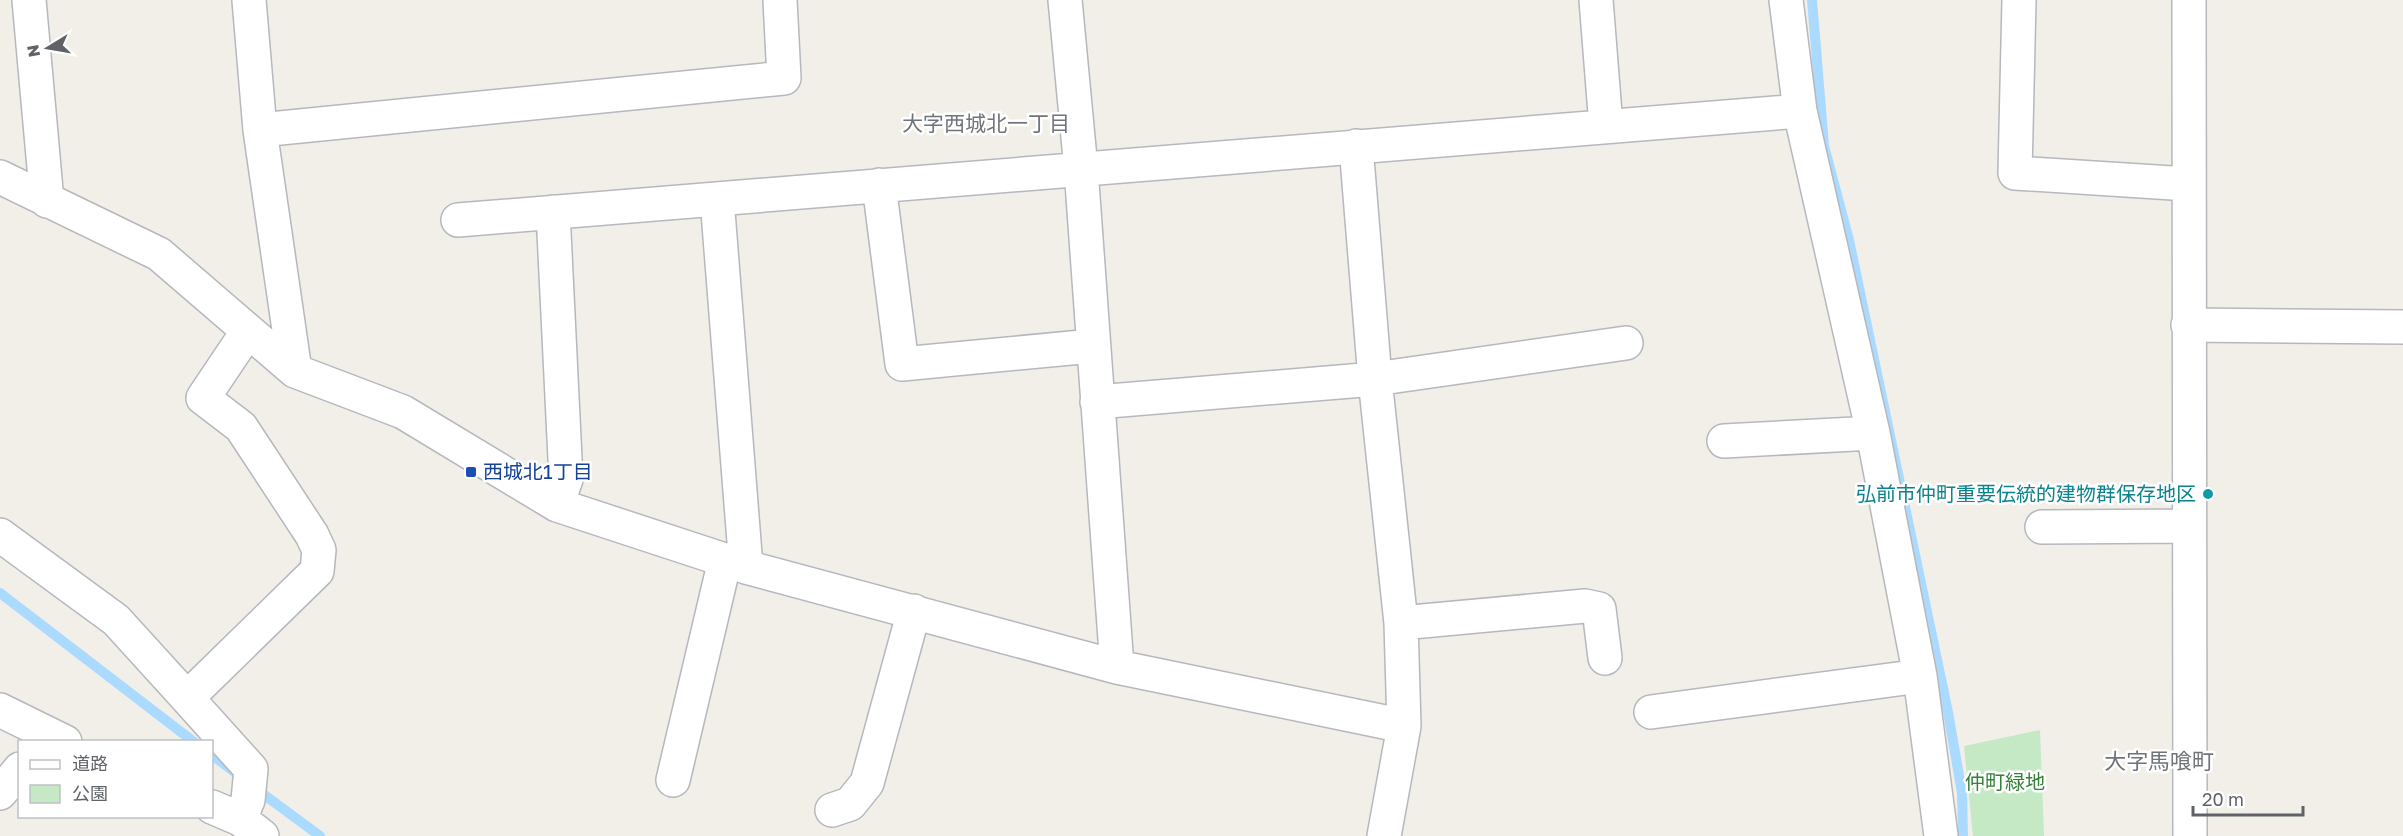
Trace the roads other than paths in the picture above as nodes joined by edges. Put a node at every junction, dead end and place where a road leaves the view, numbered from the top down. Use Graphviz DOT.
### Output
graph roads {
  1 [pos="29,0"];
  2 [pos="249,0"];
  3 [pos="780,0"];
  4 [pos="1065,0"];
  5 [pos="1596,0"];
  6 [pos="1786,0"];
  7 [pos="2019,0"];
  8 [pos="2189,0"];
  9 [pos="1800,111"];
  10 [pos="1606,126"];
  11 [pos="260,130"];
  12 [pos="1356,146"];
  13 [pos="1081,169"];
  14 [pos="0,177"];
  15 [pos="2188,184"];
  16 [pos="879,185"];
  17 [pos="717,199"];
  18 [pos="47,201"];
  19 [pos="553,212"];
  20 [pos="458,220"];
  21 [pos="2188,325"];
  22 [pos="2403,327"];
  23 [pos="248,331"];
  24 [pos="1626,343"];
  25 [pos="1092,346"];
  26 [pos="295,371"];
  27 [pos="1375,379"];
  28 [pos="1097,402"];
  29 [pos="1873,433"];
  30 [pos="1724,441"];
  31 [pos="557,505"];
  32 [pos="2189,526"];
  33 [pos="2042,527"];
  34 [pos="0,535"];
  35 [pos="736,563"];
  36 [pos="914,611"];
  37 [pos="1401,623"];
  38 [pos="1605,658"];
  39 [pos="1117,667"];
  40 [pos="1920,676"];
  41 [pos="188,698"];
  42 [pos="0,710"];
  43 [pos="1651,712"];
  44 [pos="1404,726"];
  45 [pos="52,739"];
  46 [pos="209,740"];
  47 [pos="213,747"];
  48 [pos="18,772"];
  49 [pos="673,780"];
  50 [pos="0,794"];
  51 [pos="243,806"];
  52 [pos="832,810"];
  53 [pos="1384,836"];
  54 [pos="1941,836"];
  55 [pos="2190,836"];
  1 -- 18 [label="street"];
  2 -- 11 [label="street"];
  3 -- 11 [label="street"];
  4 -- 13 [label="street"];
  5 -- 10 [label="street"];
  6 -- 9 [label="street"];
  7 -- 15 [label="street"];
  8 -- 15 [label="street"];
  9 -- 10 [label="street"];
  9 -- 29 [label="street"];
  10 -- 12 [label="street"];
  11 -- 26 [label="street"];
  12 -- 13 [label="street"];
  12 -- 27 [label="street"];
  13 -- 16 [label="street"];
  13 -- 25 [label="street"];
  14 -- 18 [label="street"];
  15 -- 21 [label="street"];
  16 -- 17 [label="street"];
  16 -- 25 [label="street"];
  17 -- 19 [label="street"];
  17 -- 35 [label="street"];
  18 -- 23 [label="street"];
  19 -- 20 [label="street"];
  19 -- 31 [label="street"];
  21 -- 22 [label="street"];
  21 -- 32 [label="street"];
  23 -- 26 [label="street"];
  23 -- 41 [label="street"];
  24 -- 27 [label="street"];
  25 -- 28 [label="street"];
  26 -- 31 [label="street"];
  27 -- 28 [label="street"];
  27 -- 37 [label="street"];
  28 -- 39 [label="street"];
  29 -- 30 [label="street"];
  29 -- 40 [label="street"];
  31 -- 35 [label="street"];
  32 -- 33 [label="street"];
  32 -- 55 [label="street"];
  34 -- 41 [label="street"];
  35 -- 36 [label="street"];
  35 -- 49 [label="street"];
  36 -- 39 [label="street"];
  36 -- 52 [label="street"];
  37 -- 38 [label="street"];
  37 -- 44 [label="street"];
  39 -- 44 [label="street"];
  40 -- 43 [label="street"];
  40 -- 54 [label="street"];
  41 -- 46 [label="street"];
  42 -- 45 [label="street"];
  44 -- 53 [label="street"];
  47 -- 51 [label="street"];
  48 -- 50 [label="street"];
}
